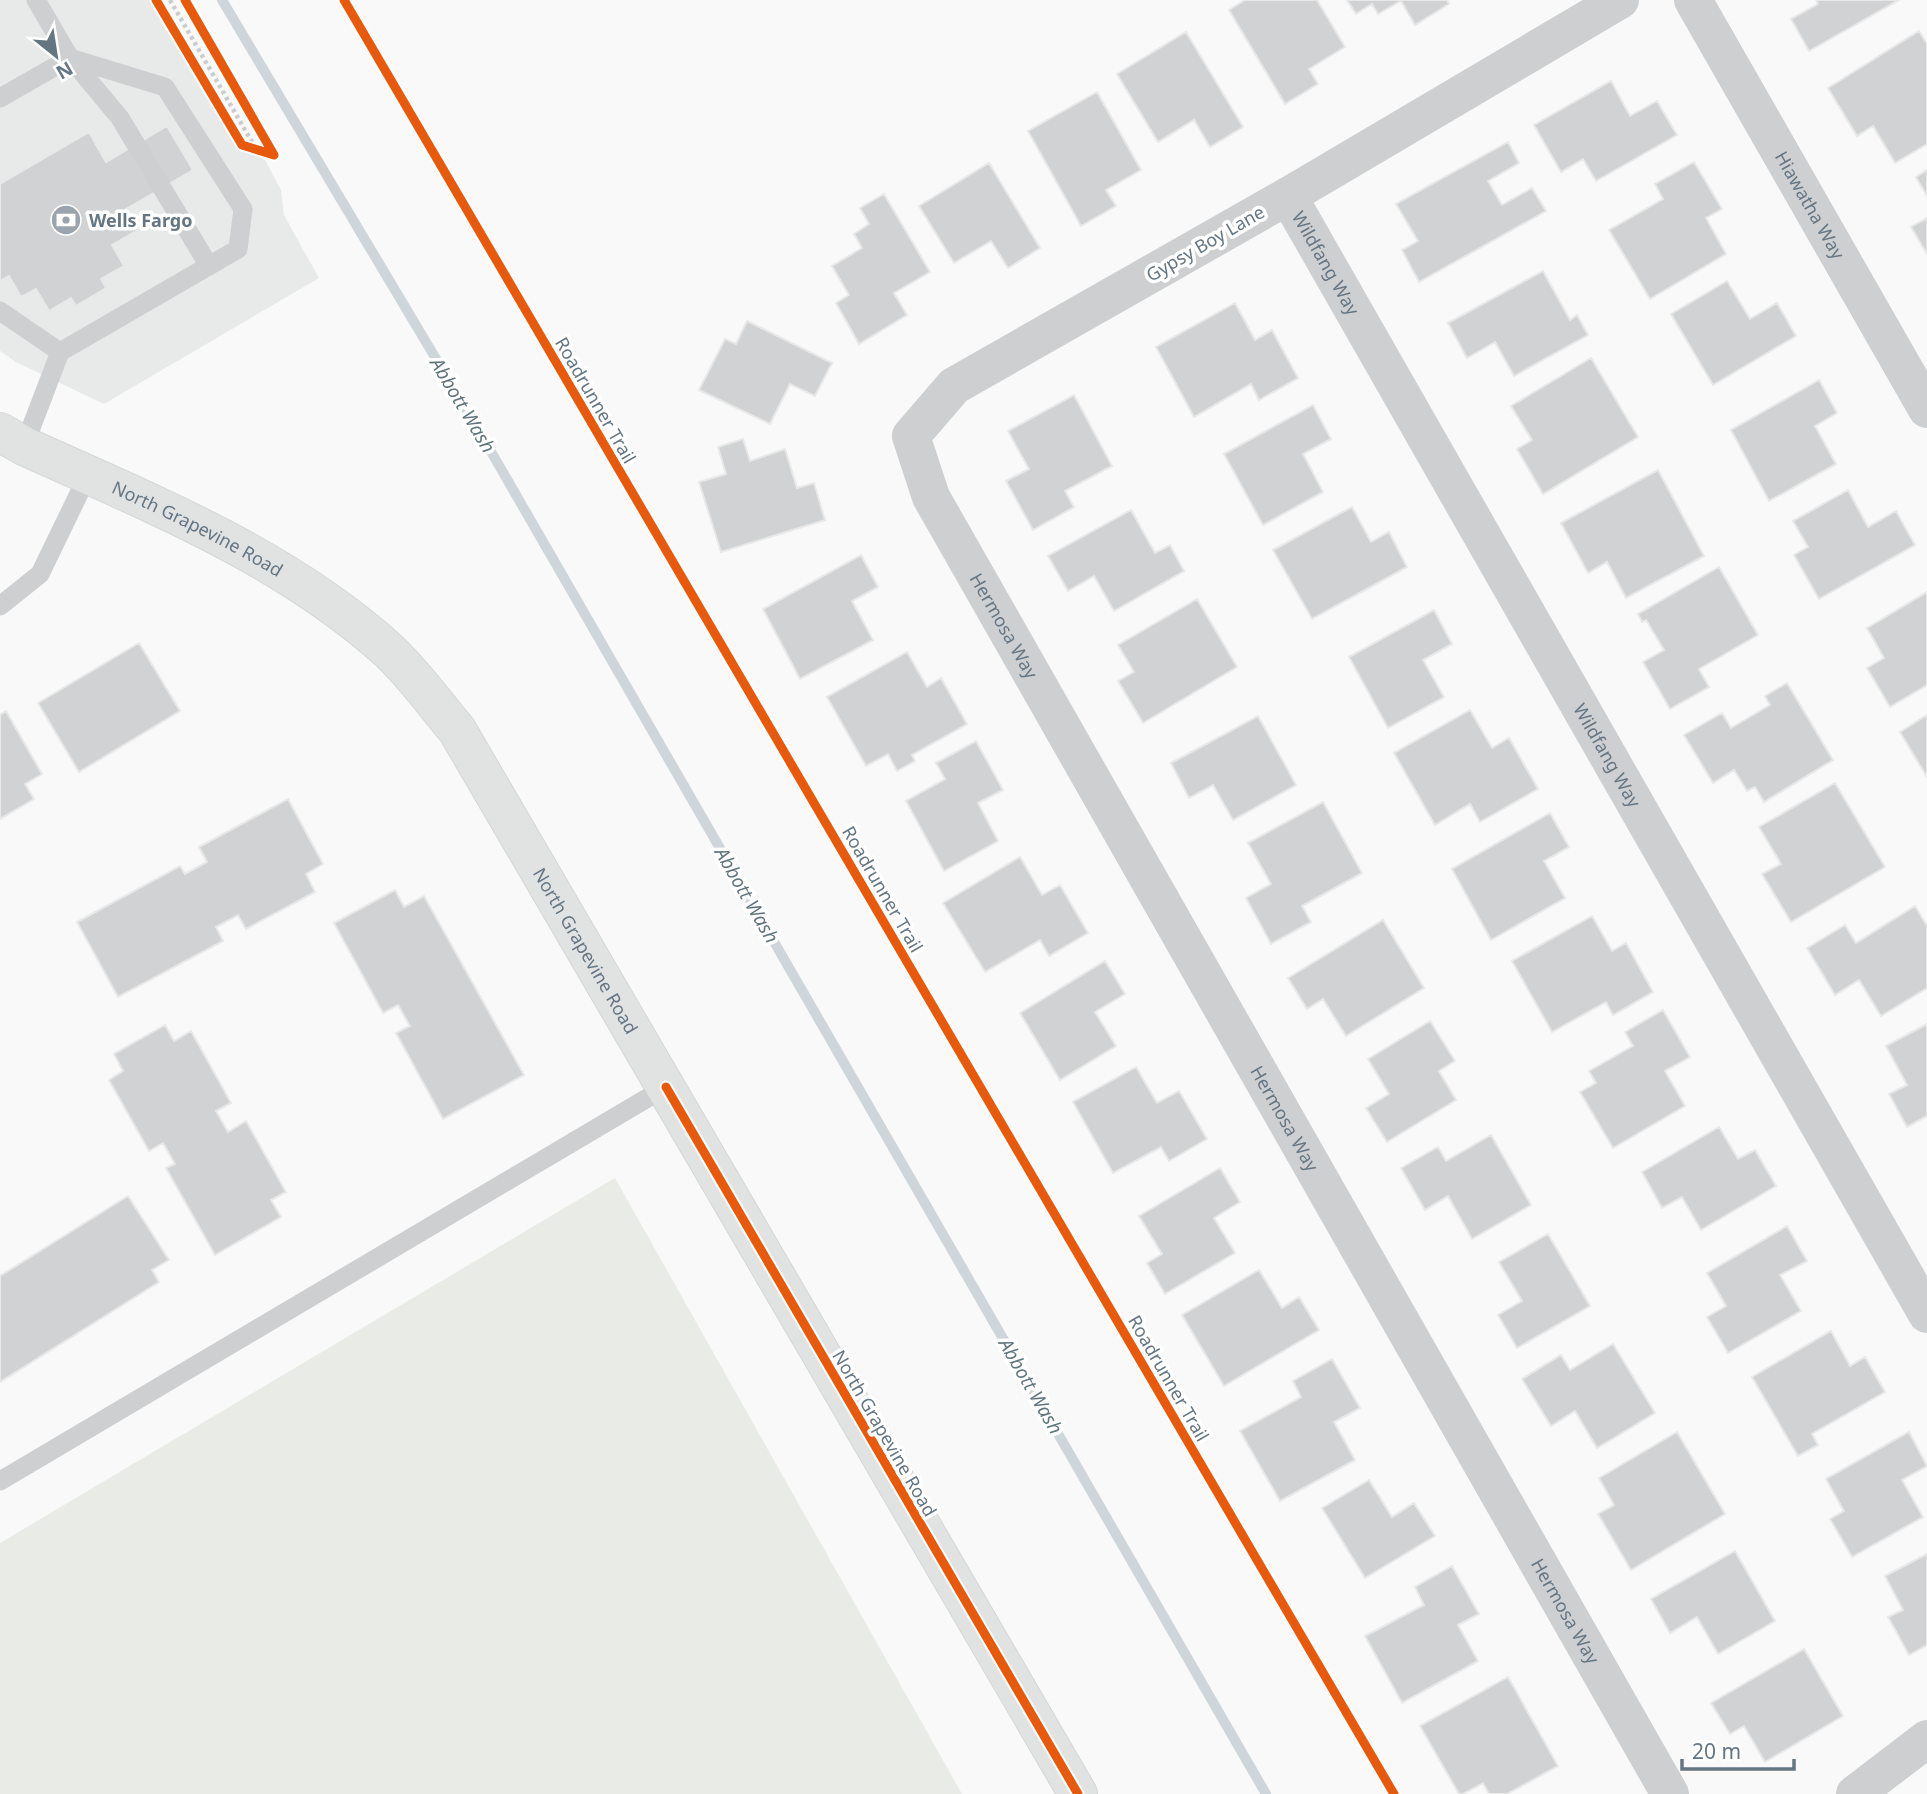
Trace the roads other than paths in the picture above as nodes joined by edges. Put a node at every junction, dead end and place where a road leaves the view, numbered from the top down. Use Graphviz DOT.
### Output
graph roads {
  1 [pos="36,0"];
  2 [pos="1620,0"];
  3 [pos="1693,0"];
  4 [pos="70,58"];
  5 [pos="0,99"];
  6 [pos="1288,196"];
  7 [pos="209,265"];
  8 [pos="0,311"];
  9 [pos="60,352"];
  10 [pos="1927,409"];
  11 [pos="911,436"];
  12 [pos="12,439"];
  13 [pos="88,475"];
  14 [pos="0,607"];
  15 [pos="666,1087"];
  16 [pos="1927,1314"];
  17 [pos="0,1481"];
  18 [pos="1927,1739"];
  19 [pos="1077,1794"];
  20 [pos="1671,1794"];
  21 [pos="1855,1794"];
  1 -- 4 [label="lane"];
  2 -- 6 [label="street, Gypsy Boy Lane"];
  3 -- 10 [label="street, Hiawatha Way"];
  4 -- 5 [label="lane"];
  4 -- 7 [label="lane"];
  4 -- 7 [label="lane"];
  6 -- 11 [label="street, Gypsy Boy Lane"];
  6 -- 16 [label="street, Wildfang Way"];
  7 -- 9 [label="lane"];
  8 -- 9 [label="lane"];
  9 -- 12 [label="lane"];
  11 -- 20 [label="street, Hermosa Way"];
  12 -- 13 [label="main road, North Grapevine Road"];
  13 -- 14 [label="lane"];
  13 -- 15 [label="main road, North Grapevine Road"];
  15 -- 17 [label="lane"];
  15 -- 19 [label="main road, North Grapevine Road"];
  18 -- 21 [label="street"];
}
